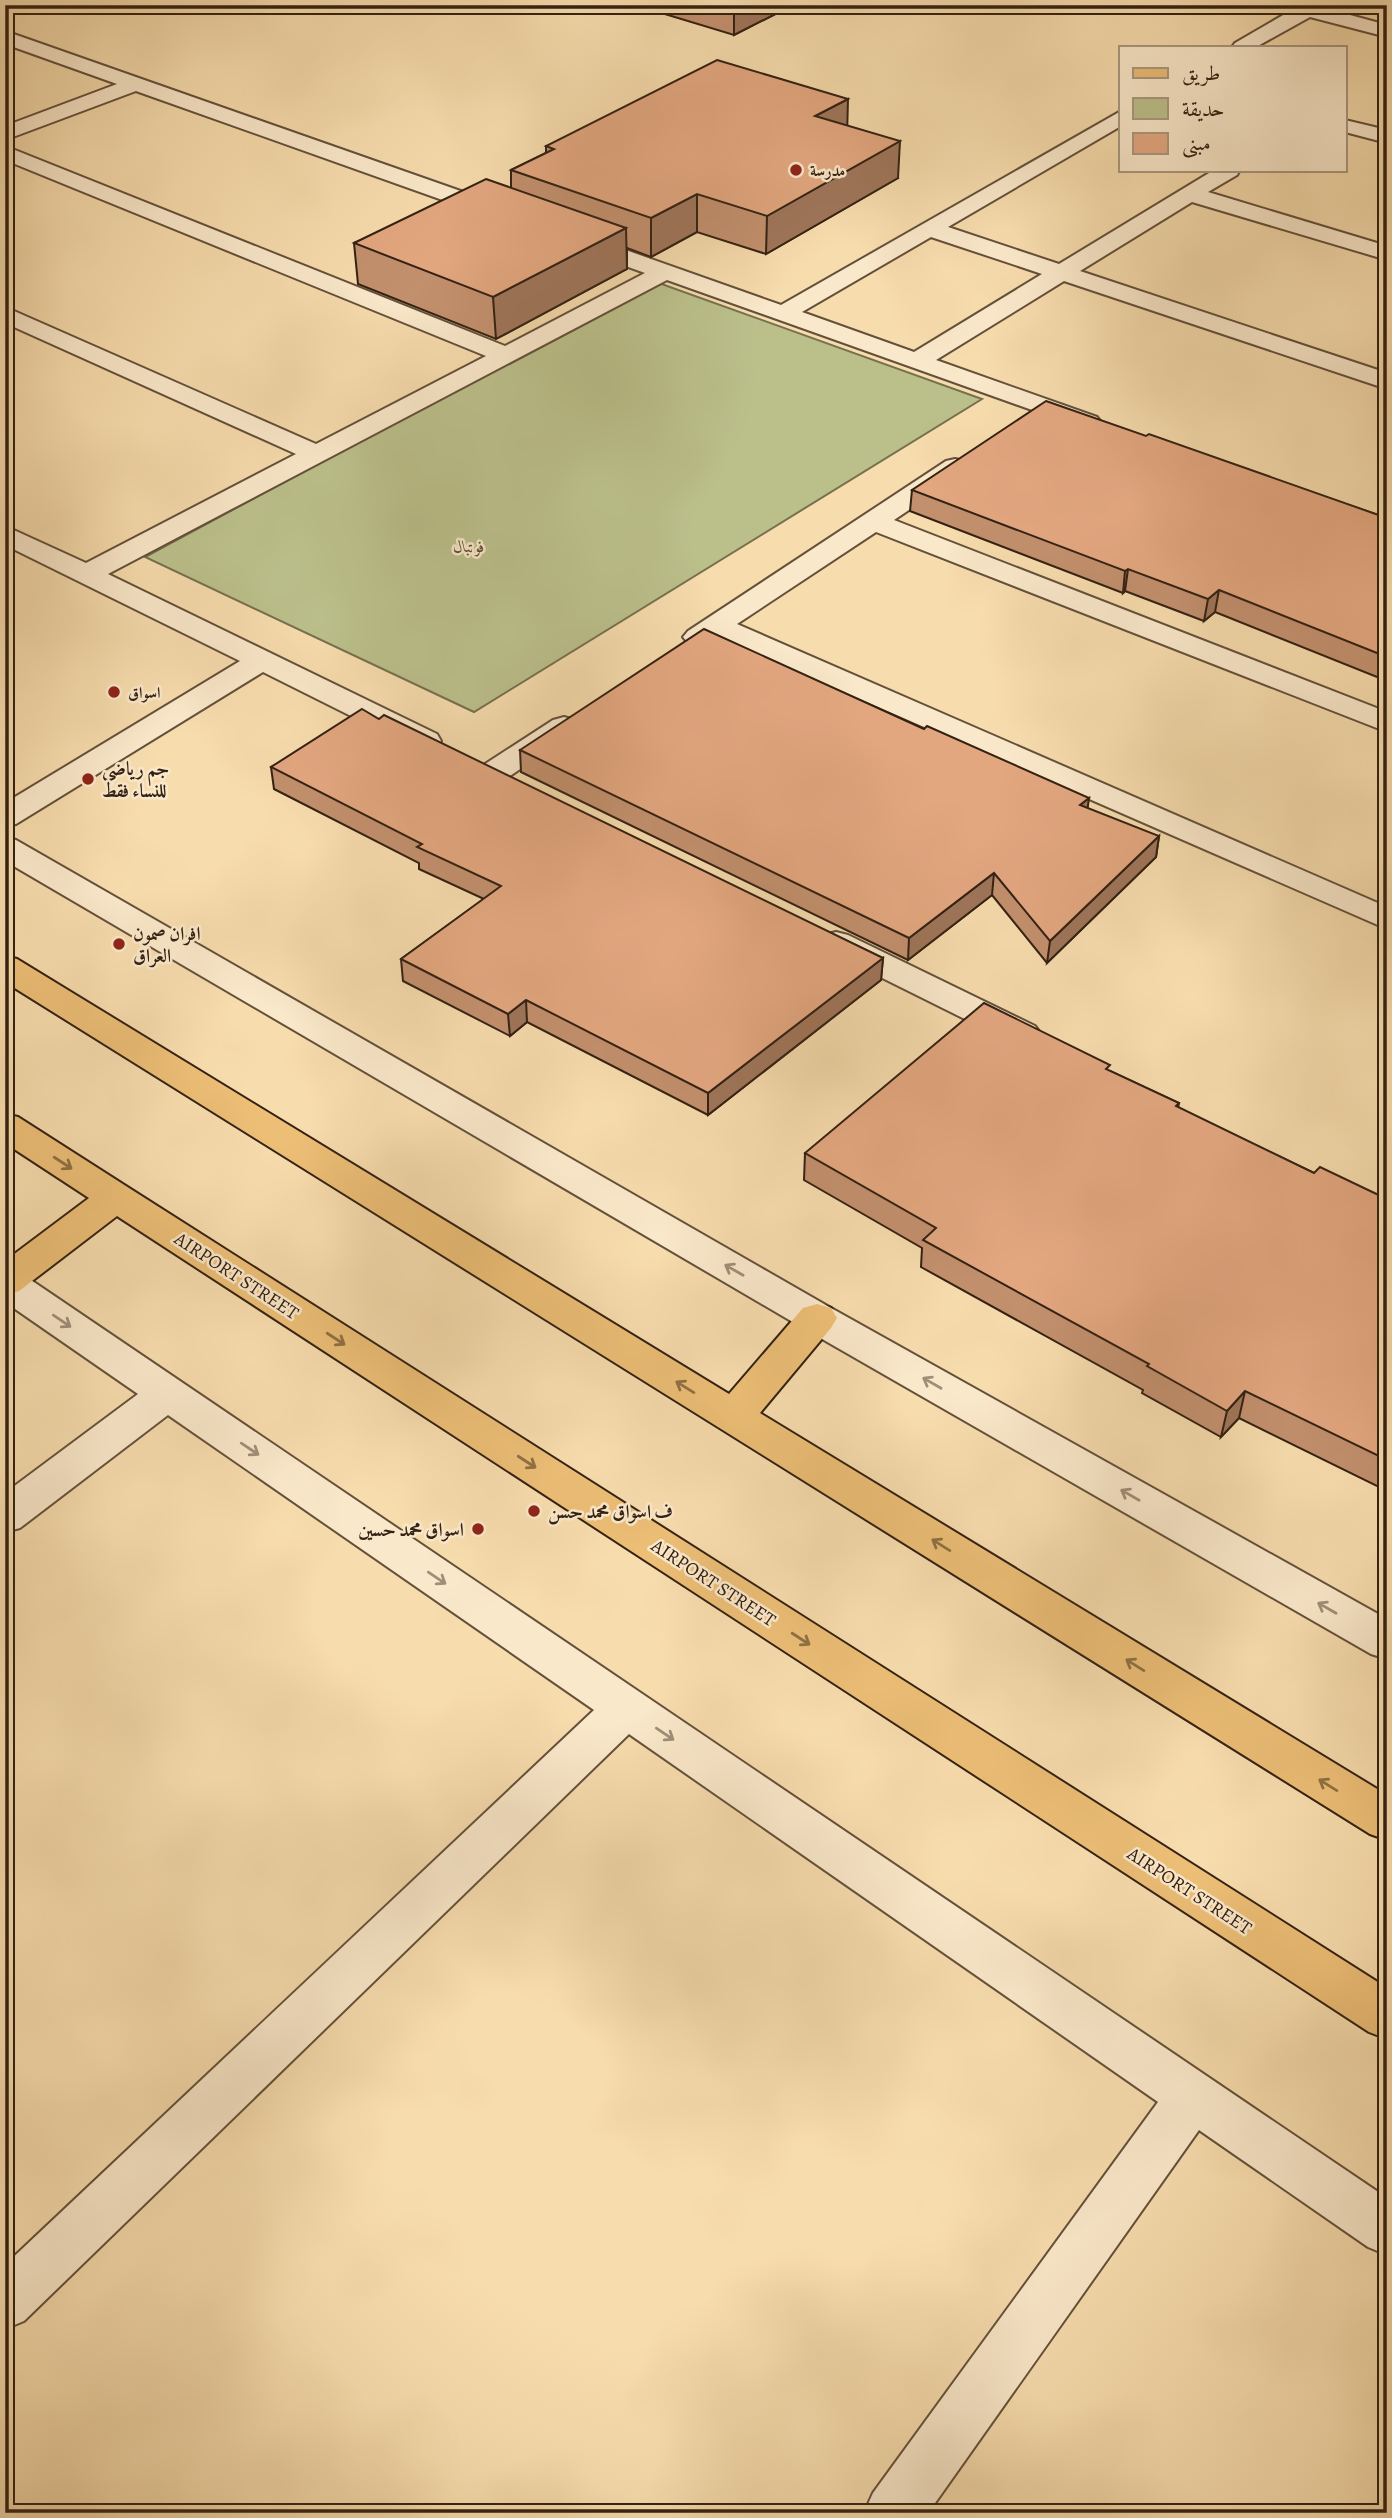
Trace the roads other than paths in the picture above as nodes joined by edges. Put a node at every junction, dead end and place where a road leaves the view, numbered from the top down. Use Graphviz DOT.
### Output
graph roads {
  1 [pos="1298,8"];
  2 [pos="1387,31"];
  3 [pos="5,37"];
  4 [pos="1243,46"];
  5 [pos="137,83"];
  6 [pos="1119,118"];
  7 [pos="1346,125"];
  8 [pos="5,134"];
  9 [pos="1387,137"];
  10 [pos="5,152"];
  11 [pos="1226,172"];
  12 [pos="1189,194"];
  13 [pos="524,221"];
  14 [pos="928,228"];
  15 [pos="562,235"];
  16 [pos="1387,253"];
  17 [pos="665,272"];
  18 [pos="1061,272"];
  19 [pos="5,314"];
  20 [pos="782,314"];
  21 [pos="506,355"];
  22 [pos="916,361"];
  23 [pos="1387,381"];
  24 [pos="1111,431"];
  25 [pos="976,453"];
  26 [pos="317,454"];
  27 [pos="873,521"];
  28 [pos="5,534"];
  29 [pos="87,574"];
  30 [pos="716,625"];
  31 [pos="671,655"];
  32 [pos="263,660"];
  33 [pos="582,714"];
  34 [pos="1387,723"];
  35 [pos="472,763"];
  36 [pos="530,792"];
  37 [pos="5,817"];
  38 [pos="5,847"];
  39 [pos="1387,919"];
  40 [pos="803,926"];
  41 [pos="5,967"];
  42 [pos="1051,1047"];
  43 [pos="5,1126"];
  44 [pos="116,1198"];
  45 [pos="5,1282"];
  46 [pos="817,1318"];
  47 [pos="168,1393"];
  48 [pos="733,1417"];
  49 [pos="5,1516"];
  50 [pos="1387,1641"];
  51 [pos="626,1707"];
  52 [pos="1387,1820"];
  53 [pos="1387,2016"];
  54 [pos="1193,2096"];
  55 [pos="1387,2229"];
  56 [pos="5,2302"];
  57 [pos="893,2513"];
  1 -- 2 [label="street"];
  1 -- 4 [label="street"];
  3 -- 5 [label="street"];
  5 -- 8 [label="street"];
  5 -- 13 [label="street"];
  6 -- 14 [label="street"];
  7 -- 9 [label="street"];
  10 -- 21 [label="street"];
  11 -- 12 [label="street"];
  12 -- 16 [label="street"];
  12 -- 18 [label="street"];
  14 -- 18 [label="street"];
  14 -- 20 [label="street"];
  15 -- 17 [label="street"];
  17 -- 20 [label="street"];
  17 -- 21 [label="street"];
  18 -- 22 [label="street"];
  18 -- 23 [label="street"];
  19 -- 26 [label="street"];
  20 -- 22 [label="street"];
  21 -- 26 [label="street"];
  22 -- 24 [label="street"];
  25 -- 27 [label="street"];
  26 -- 29 [label="street"];
  27 -- 30 [label="street"];
  27 -- 34 [label="street"];
  28 -- 29 [label="street"];
  29 -- 32 [label="street"];
  30 -- 31 [label="street"];
  30 -- 39 [label="street"];
  32 -- 35 [label="street"];
  32 -- 37 [label="street"];
  33 -- 35 [label="street"];
  35 -- 36 [label="street"];
  46 -- 38 [label="street, one-way"];
  40 -- 42 [label="street"];
  48 -- 41 [label="main road, one-way"];
  43 -- 44 [label="main road, AIRPORT STREET, one-way"];
  44 -- 45 [label="main road"];
  44 -- 53 [label="main road, AIRPORT STREET, one-way"];
  45 -- 47 [label="street, one-way"];
  46 -- 48 [label="main road"];
  50 -- 46 [label="street, one-way"];
  47 -- 49 [label="street"];
  47 -- 51 [label="street, one-way"];
  52 -- 48 [label="main road, one-way"];
  51 -- 54 [label="street, one-way"];
  51 -- 56 [label="street"];
  54 -- 55 [label="street"];
  54 -- 57 [label="street"];
}
